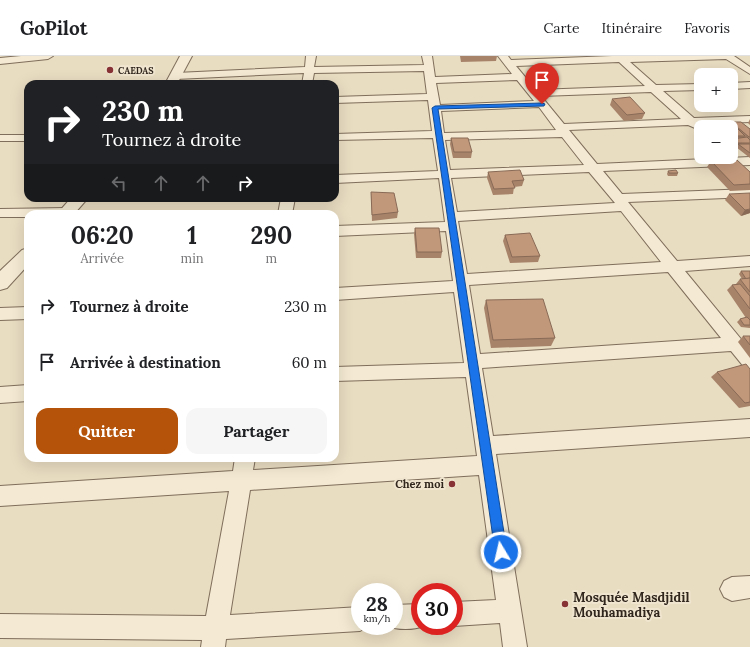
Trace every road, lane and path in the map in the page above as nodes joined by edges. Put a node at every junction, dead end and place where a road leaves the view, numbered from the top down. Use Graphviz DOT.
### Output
graph roads {
  1 [pos="48,56"];
  2 [pos="186,56"];
  3 [pos="311,56"];
  4 [pos="619,58"];
  5 [pos="506,60"];
  6 [pos="0,61"];
  7 [pos="429,68"];
  8 [pos="309,70"];
  9 [pos="750,71"];
  10 [pos="520,77"];
  11 [pos="174,80"];
  12 [pos="308,80"];
  13 [pos="750,85"];
  14 [pos="738,86"];
  15 [pos="694,87"];
  16 [pos="654,88"];
  17 [pos="533,93"];
  18 [pos="339,100"];
  19 [pos="434,102"];
  20 [pos="542,104"];
  21 [pos="750,120"];
  22 [pos="691,122"];
  23 [pos="694,124"];
  24 [pos="563,130"];
  25 [pos="439,136"];
  26 [pos="339,137"];
  27 [pos="0,138"];
  28 [pos="24,138"];
  29 [pos="738,160"];
  30 [pos="750,161"];
  31 [pos="694,162"];
  32 [pos="738,163"];
  33 [pos="593,168"];
  34 [pos="445,174"];
  35 [pos="750,174"];
  36 [pos="339,179"];
  37 [pos="750,193"];
  38 [pos="76,202"];
  39 [pos="622,203"];
  40 [pos="69,210"];
  41 [pos="0,213"];
  42 [pos="24,213"];
  43 [pos="452,221"];
  44 [pos="339,231"];
  45 [pos="24,258"];
  46 [pos="750,261"];
  47 [pos="673,266"];
  48 [pos="0,283"];
  49 [pos="461,283"];
  50 [pos="339,294"];
  51 [pos="24,313"];
  52 [pos="0,314"];
  53 [pos="738,339"];
  54 [pos="750,362"];
  55 [pos="473,366"];
  56 [pos="339,374"];
  57 [pos="24,393"];
  58 [pos="0,395"];
  59 [pos="750,428"];
  60 [pos="487,455"];
  61 [pos="244,462"];
  62 [pos="241,480"];
  63 [pos="0,496"];
  64 [pos="510,611"];
  65 [pos="463,614"];
  66 [pos="351,620"];
  67 [pos="0,626"];
  68 [pos="215,637"];
  69 [pos="515,647"];
  1 -- 6 [label="street"];
  2 -- 11 [label="street"];
  3 -- 8 [label="street"];
  4 -- 5 [label="street"];
  4 -- 9 [label="street"];
  4 -- 16 [label="street"];
  5 -- 10 [label="street"];
  7 -- 8 [label="street"];
  7 -- 10 [label="street"];
  7 -- 19 [label="street"];
  8 -- 11 [label="street"];
  8 -- 12 [label="street"];
  10 -- 17 [label="street"];
  13 -- 14 [label="street"];
  15 -- 16 [label="street"];
  16 -- 17 [label="street"];
  16 -- 22 [label="street"];
  17 -- 20 [label="street"];
  18 -- 19 [label="street"];
  19 -- 20 [label="street"];
  19 -- 25 [label="street"];
  20 -- 24 [label="street"];
  21 -- 22 [label="street"];
  22 -- 23 [label="street"];
  22 -- 24 [label="street"];
  24 -- 25 [label="street"];
  24 -- 33 [label="street"];
  25 -- 26 [label="street"];
  25 -- 34 [label="street"];
  27 -- 28 [label="street"];
  29 -- 30 [label="street"];
  31 -- 33 [label="street"];
  32 -- 35 [label="street"];
  33 -- 34 [label="street"];
  33 -- 39 [label="street"];
  34 -- 36 [label="street"];
  34 -- 43 [label="street"];
  37 -- 39 [label="street"];
  38 -- 40 [label="street"];
  39 -- 43 [label="street"];
  39 -- 47 [label="street"];
  41 -- 42 [label="street"];
  43 -- 44 [label="street"];
  43 -- 49 [label="street"];
  45 -- 48 [label="street"];
  46 -- 47 [label="street"];
  47 -- 49 [label="street"];
  47 -- 53 [label="street"];
  49 -- 50 [label="street"];
  49 -- 55 [label="street"];
  51 -- 52 [label="street"];
  53 -- 54 [label="street"];
  53 -- 55 [label="street"];
  55 -- 56 [label="street"];
  55 -- 60 [label="street"];
  57 -- 58 [label="street"];
  59 -- 60 [label="street"];
  60 -- 62 [label="street"];
  60 -- 64 [label="street"];
  61 -- 62 [label="street"];
  62 -- 63 [label="street"];
  62 -- 68 [label="street"];
  64 -- 65 [label="street"];
  64 -- 69 [label="street"];
  66 -- 68 [label="street"];
  67 -- 68 [label="street"];
}
